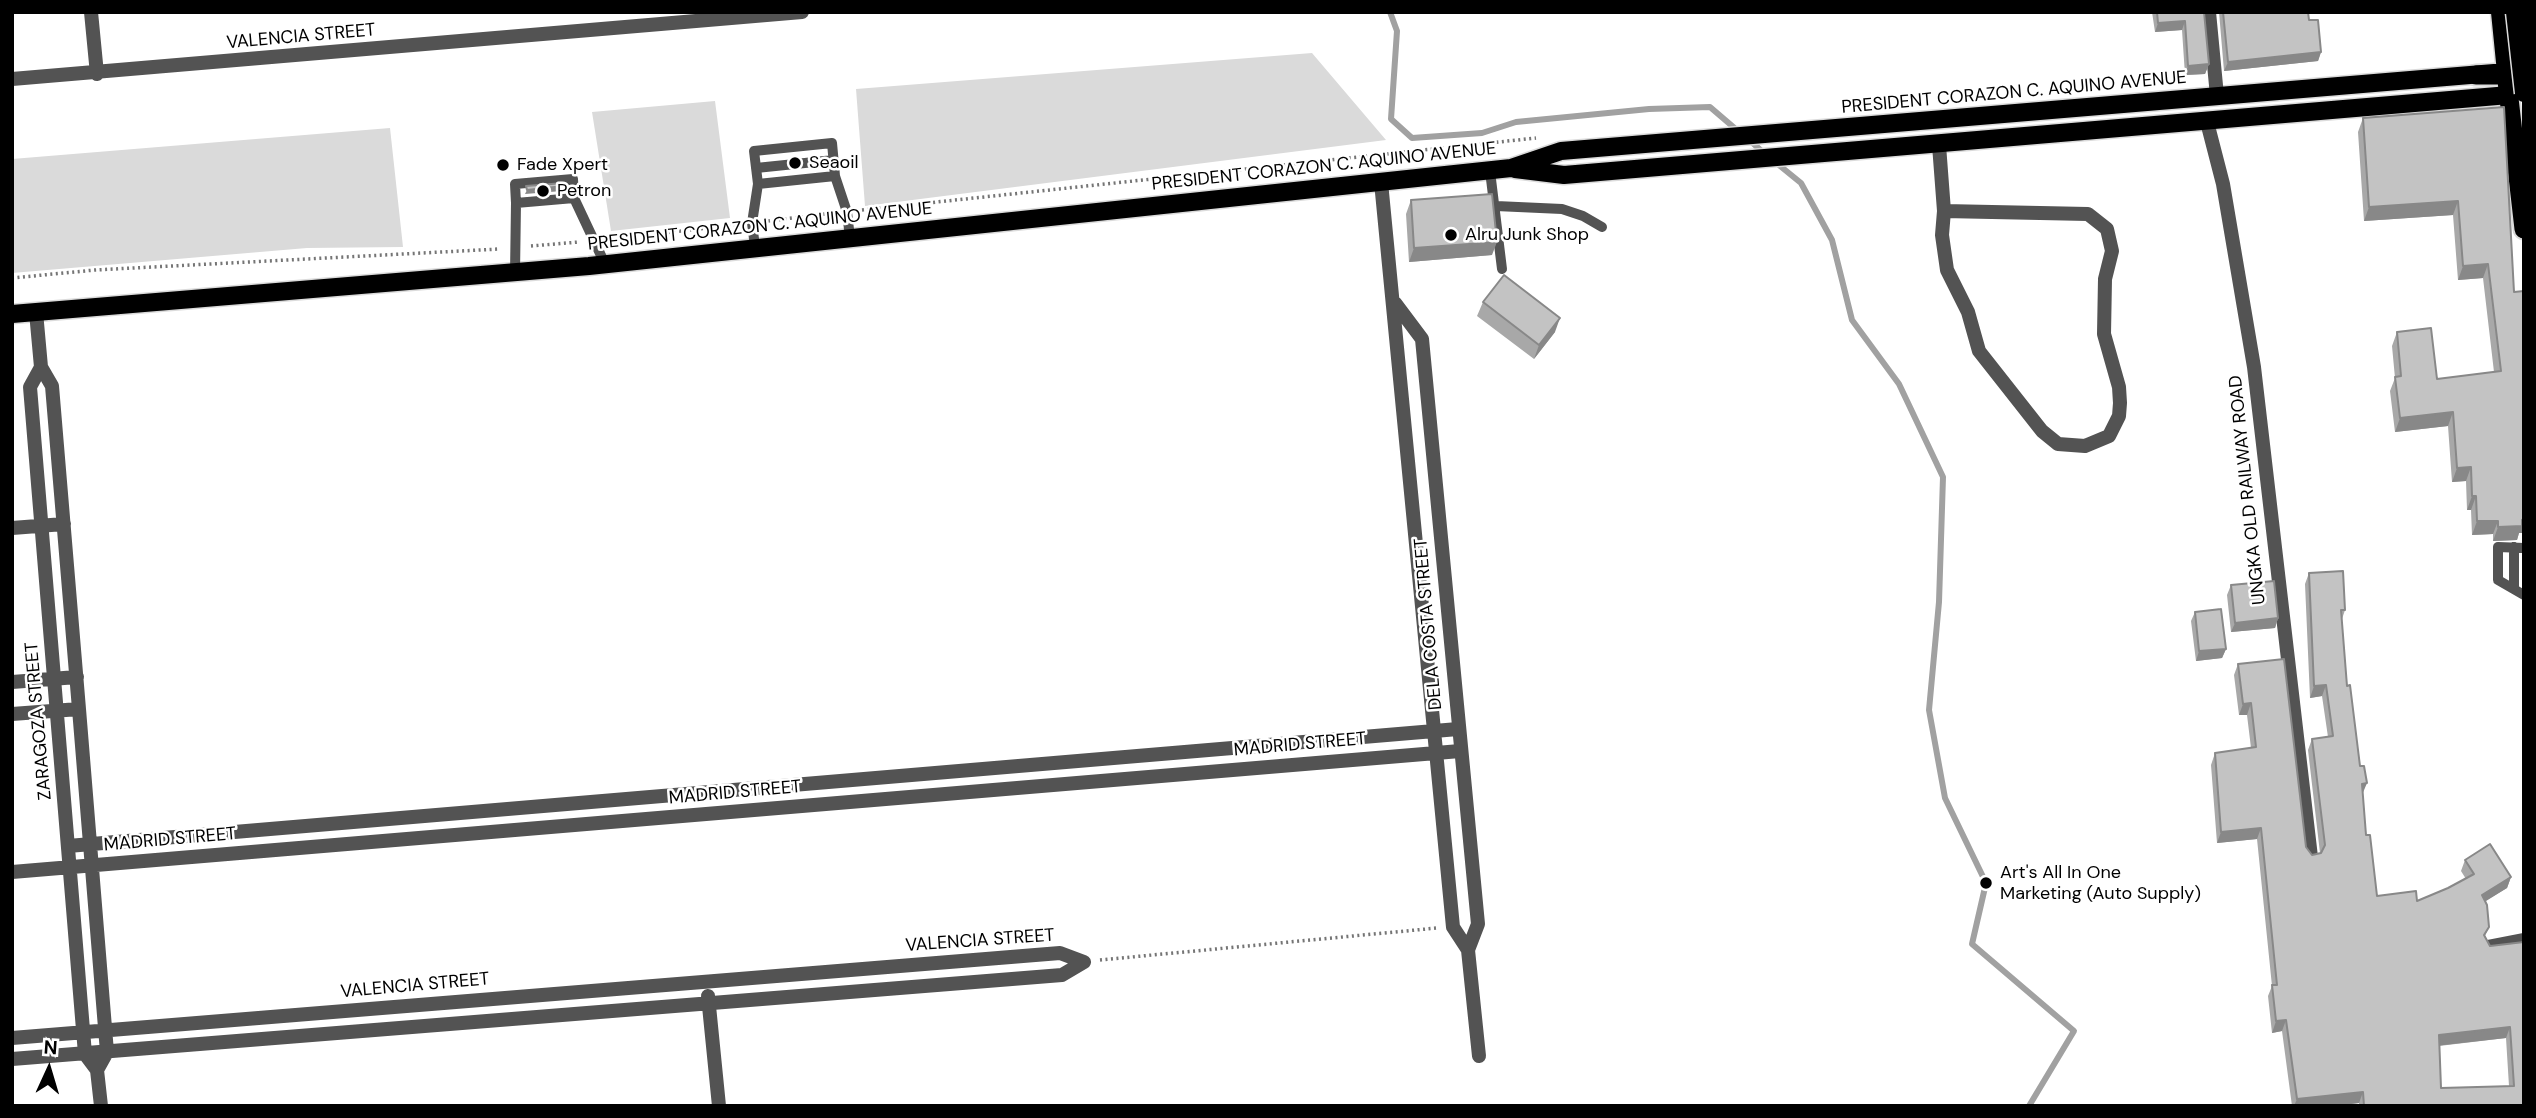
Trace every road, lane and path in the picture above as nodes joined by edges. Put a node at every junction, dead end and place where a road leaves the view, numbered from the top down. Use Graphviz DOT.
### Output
graph roads {
  1 [pos="91,12"];
  2 [pos="802,12"];
  3 [pos="2209,12"];
  4 [pos="2500,12"];
  5 [pos="2515,12"];
  6 [pos="97,74"];
  7 [pos="2476,75"];
  8 [pos="12,79"];
  9 [pos="2516,89"];
  10 [pos="2217,96"];
  11 [pos="2207,122"];
  12 [pos="1544,137"];
  13 [pos="1939,145"];
  14 [pos="1561,151"];
  15 [pos="834,160"];
  16 [pos="756,168"];
  17 [pos="1511,168"];
  18 [pos="1490,171"];
  19 [pos="1564,175"];
  20 [pos="835,176"];
  21 [pos="1381,182"];
  22 [pos="758,184"];
  23 [pos="574,198"];
  24 [pos="516,203"];
  25 [pos="1496,206"];
  26 [pos="1944,211"];
  27 [pos="847,212"];
  28 [pos="752,223"];
  29 [pos="1602,228"];
  30 [pos="2524,229"];
  31 [pos="850,238"];
  32 [pos="596,240"];
  33 [pos="754,247"];
  34 [pos="516,248"];
  35 [pos="604,264"];
  36 [pos="1502,270"];
  37 [pos="515,273"];
  38 [pos="12,278"];
  39 [pos="1394,302"];
  40 [pos="36,312"];
  41 [pos="12,314"];
  42 [pos="41,367"];
  43 [pos="64,524"];
  44 [pos="43,526"];
  45 [pos="12,528"];
  46 [pos="2519,547"];
  47 [pos="2519,592"];
  48 [pos="77,677"];
  49 [pos="55,678"];
  50 [pos="12,682"];
  51 [pos="79,709"];
  52 [pos="57,710"];
  53 [pos="12,714"];
  54 [pos="1458,729"];
  55 [pos="1433,731"];
  56 [pos="1460,751"];
  57 [pos="1435,753"];
  58 [pos="90,844"];
  59 [pos="68,846"];
  60 [pos="2311,857"];
  61 [pos="92,866"];
  62 [pos="70,868"];
  63 [pos="12,872"];
  64 [pos="1453,927"];
  65 [pos="2524,938"];
  66 [pos="2488,945"];
  67 [pos="1468,950"];
  68 [pos="1084,962"];
  69 [pos="707,981"];
  70 [pos="709,1003"];
  71 [pos="105,1030"];
  72 [pos="83,1032"];
  73 [pos="12,1038"];
  74 [pos="107,1052"];
  75 [pos="85,1054"];
  76 [pos="1479,1056"];
  77 [pos="12,1059"];
  78 [pos="97,1070"];
  79 [pos="101,1106"];
  80 [pos="719,1106"];
  1 -- 6 [label="street"];
  2 -- 6 [label="street, VALENCIA STREET"];
  3 -- 10 [label="street"];
  4 -- 9 [label="main road"];
  5 -- 9 [label="main road, bridge"];
  6 -- 8 [label="street, VALENCIA STREET"];
  7 -- 9 [label="highway"];
  7 -- 10 [label="main road, PRESIDENT CORAZON C. AQUINO AVENUE"];
  9 -- 11 [label="main road, PRESIDENT CORAZON C. AQUINO AVENUE"];
  9 -- 30 [label="highway"];
  10 -- 14 [label="main road, PRESIDENT CORAZON C. AQUINO AVENUE"];
  11 -- 13 [label="main road, PRESIDENT CORAZON C. AQUINO AVENUE"];
  11 -- 60 [label="street, UNGKA OLD RAILWAY ROAD"];
  12 -- 27 [label="path"];
  13 -- 19 [label="main road, PRESIDENT CORAZON C. AQUINO AVENUE"];
  13 -- 26 [label="street"];
  14 -- 17 [label="main road, PRESIDENT CORAZON C. AQUINO AVENUE"];
  14 -- 19 [label="main road"];
  15 -- 16 [label="lane"];
  15 -- 16 [label="lane"];
  15 -- 20 [label="lane"];
  16 -- 22 [label="lane"];
  17 -- 18 [label="main road, PRESIDENT CORAZON C. AQUINO AVENUE"];
  17 -- 19 [label="main road, PRESIDENT CORAZON C. AQUINO AVENUE"];
  18 -- 21 [label="main road, PRESIDENT CORAZON C. AQUINO AVENUE"];
  18 -- 25 [label="lane"];
  20 -- 22 [label="lane"];
  20 -- 27 [label="lane"];
  21 -- 31 [label="main road, PRESIDENT CORAZON C. AQUINO AVENUE"];
  21 -- 39 [label="street, DELA COSTA STREET"];
  22 -- 28 [label="lane"];
  23 -- 24 [label="lane"];
  23 -- 24 [label="lane"];
  23 -- 32 [label="lane"];
  24 -- 34 [label="lane"];
  25 -- 29 [label="lane"];
  25 -- 36 [label="lane"];
  26 -- 26 [label="street"];
  27 -- 28 [label="path"];
  27 -- 31 [label="lane"];
  28 -- 32 [label="path"];
  28 -- 33 [label="lane"];
  31 -- 33 [label="main road, PRESIDENT CORAZON C. AQUINO AVENUE"];
  32 -- 34 [label="path"];
  32 -- 35 [label="lane"];
  33 -- 35 [label="main road, PRESIDENT CORAZON C. AQUINO AVENUE"];
  34 -- 37 [label="lane"];
  34 -- 38 [label="path"];
  35 -- 37 [label="main road, PRESIDENT CORAZON C. AQUINO AVENUE"];
  37 -- 40 [label="main road, PRESIDENT CORAZON C. AQUINO AVENUE"];
  39 -- 54 [label="street, DELA COSTA STREET"];
  39 -- 55 [label="street, DELA COSTA STREET"];
  40 -- 41 [label="main road, PRESIDENT CORAZON C. AQUINO AVENUE"];
  40 -- 42 [label="street, ZARAGOZA STREET"];
  42 -- 43 [label="street, ZARAGOZA STREET"];
  42 -- 44 [label="street, ZARAGOZA STREET"];
  43 -- 44 [label="street"];
  43 -- 48 [label="street, ZARAGOZA STREET"];
  44 -- 45 [label="street"];
  44 -- 49 [label="street, ZARAGOZA STREET"];
  46 -- 47 [label="lane"];
  46 -- 47 [label="lane"];
  48 -- 49 [label="street"];
  48 -- 51 [label="street, ZARAGOZA STREET"];
  49 -- 50 [label="street"];
  49 -- 52 [label="street, ZARAGOZA STREET"];
  51 -- 52 [label="street"];
  51 -- 58 [label="street, ZARAGOZA STREET"];
  52 -- 53 [label="street"];
  52 -- 59 [label="street, ZARAGOZA STREET"];
  54 -- 55 [label="street, MADRID STREET"];
  54 -- 56 [label="street, DELA COSTA STREET"];
  55 -- 57 [label="street, DELA COSTA STREET"];
  55 -- 58 [label="street, MADRID STREET"];
  56 -- 57 [label="street, MADRID STREET"];
  56 -- 67 [label="street, DELA COSTA STREET"];
  57 -- 61 [label="street, MADRID STREET"];
  57 -- 64 [label="street, DELA COSTA STREET"];
  58 -- 59 [label="street, MADRID STREET"];
  58 -- 61 [label="street, ZARAGOZA STREET"];
  59 -- 62 [label="street, ZARAGOZA STREET"];
  61 -- 62 [label="street, MADRID STREET"];
  61 -- 71 [label="street, ZARAGOZA STREET"];
  62 -- 63 [label="street, MADRID STREET"];
  62 -- 72 [label="street, ZARAGOZA STREET"];
  64 -- 67 [label="street, DELA COSTA STREET"];
  64 -- 68 [label="path"];
  65 -- 66 [label="lane"];
  67 -- 76 [label="street, DELA COSTA STREET"];
  68 -- 69 [label="street, VALENCIA STREET"];
  68 -- 70 [label="street"];
  69 -- 70 [label="street"];
  69 -- 71 [label="street, VALENCIA STREET"];
  70 -- 74 [label="street"];
  70 -- 80 [label="street"];
  71 -- 72 [label="street, VALENCIA STREET"];
  71 -- 74 [label="street, ZARAGOZA STREET"];
  72 -- 73 [label="street, VALENCIA STREET"];
  72 -- 75 [label="street, ZARAGOZA STREET"];
  74 -- 75 [label="street"];
  74 -- 78 [label="street"];
  75 -- 77 [label="street"];
  75 -- 78 [label="street"];
  78 -- 79 [label="street"];
}
